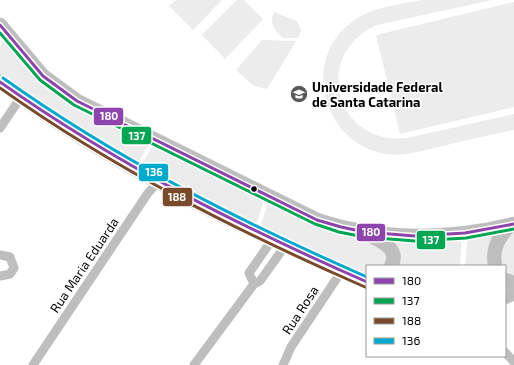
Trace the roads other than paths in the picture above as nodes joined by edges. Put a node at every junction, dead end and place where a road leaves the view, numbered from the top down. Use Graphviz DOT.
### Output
graph roads {
  1 [pos="0,25"];
  2 [pos="0,29"];
  3 [pos="0,36"];
  4 [pos="0,82"];
  5 [pos="22,97"];
  6 [pos="0,128"];
  7 [pos="159,181"];
  8 [pos="511,225"];
  9 [pos="357,230"];
  10 [pos="272,240"];
  11 [pos="285,246"];
  12 [pos="0,255"];
  13 [pos="392,265"];
  14 [pos="495,265"];
  15 [pos="344,273"];
  16 [pos="366,275"];
  17 [pos="0,276"];
  18 [pos="366,282"];
  19 [pos="254,284"];
  20 [pos="514,294"];
  21 [pos="506,301"];
  22 [pos="506,353"];
  23 [pos="514,362"];
  24 [pos="33,365"];
  25 [pos="194,365"];
  26 [pos="283,365"];
  1 -- 9 [label="main road"];
  2 -- 3 [label="main road"];
  4 -- 5 [label="main road"];
  5 -- 6 [label="street"];
  5 -- 7 [label="main road"];
  7 -- 10 [label="main road"];
  7 -- 24 [label="street, Rua Maria Eduarda"];
  8 -- 9 [label="main road"];
  8 -- 14 [label="main road"];
  9 -- 13 [label="main road"];
  10 -- 11 [label="main road"];
  10 -- 19 [label="street"];
  11 -- 15 [label="main road"];
  11 -- 19 [label="street"];
  12 -- 17 [label="street"];
  15 -- 16 [label="main road"];
  15 -- 18 [label="main road"];
  15 -- 26 [label="street, Rua Rosa"];
  19 -- 25 [label="street"];
  20 -- 21 [label="street"];
  22 -- 23 [label="street"];
}
